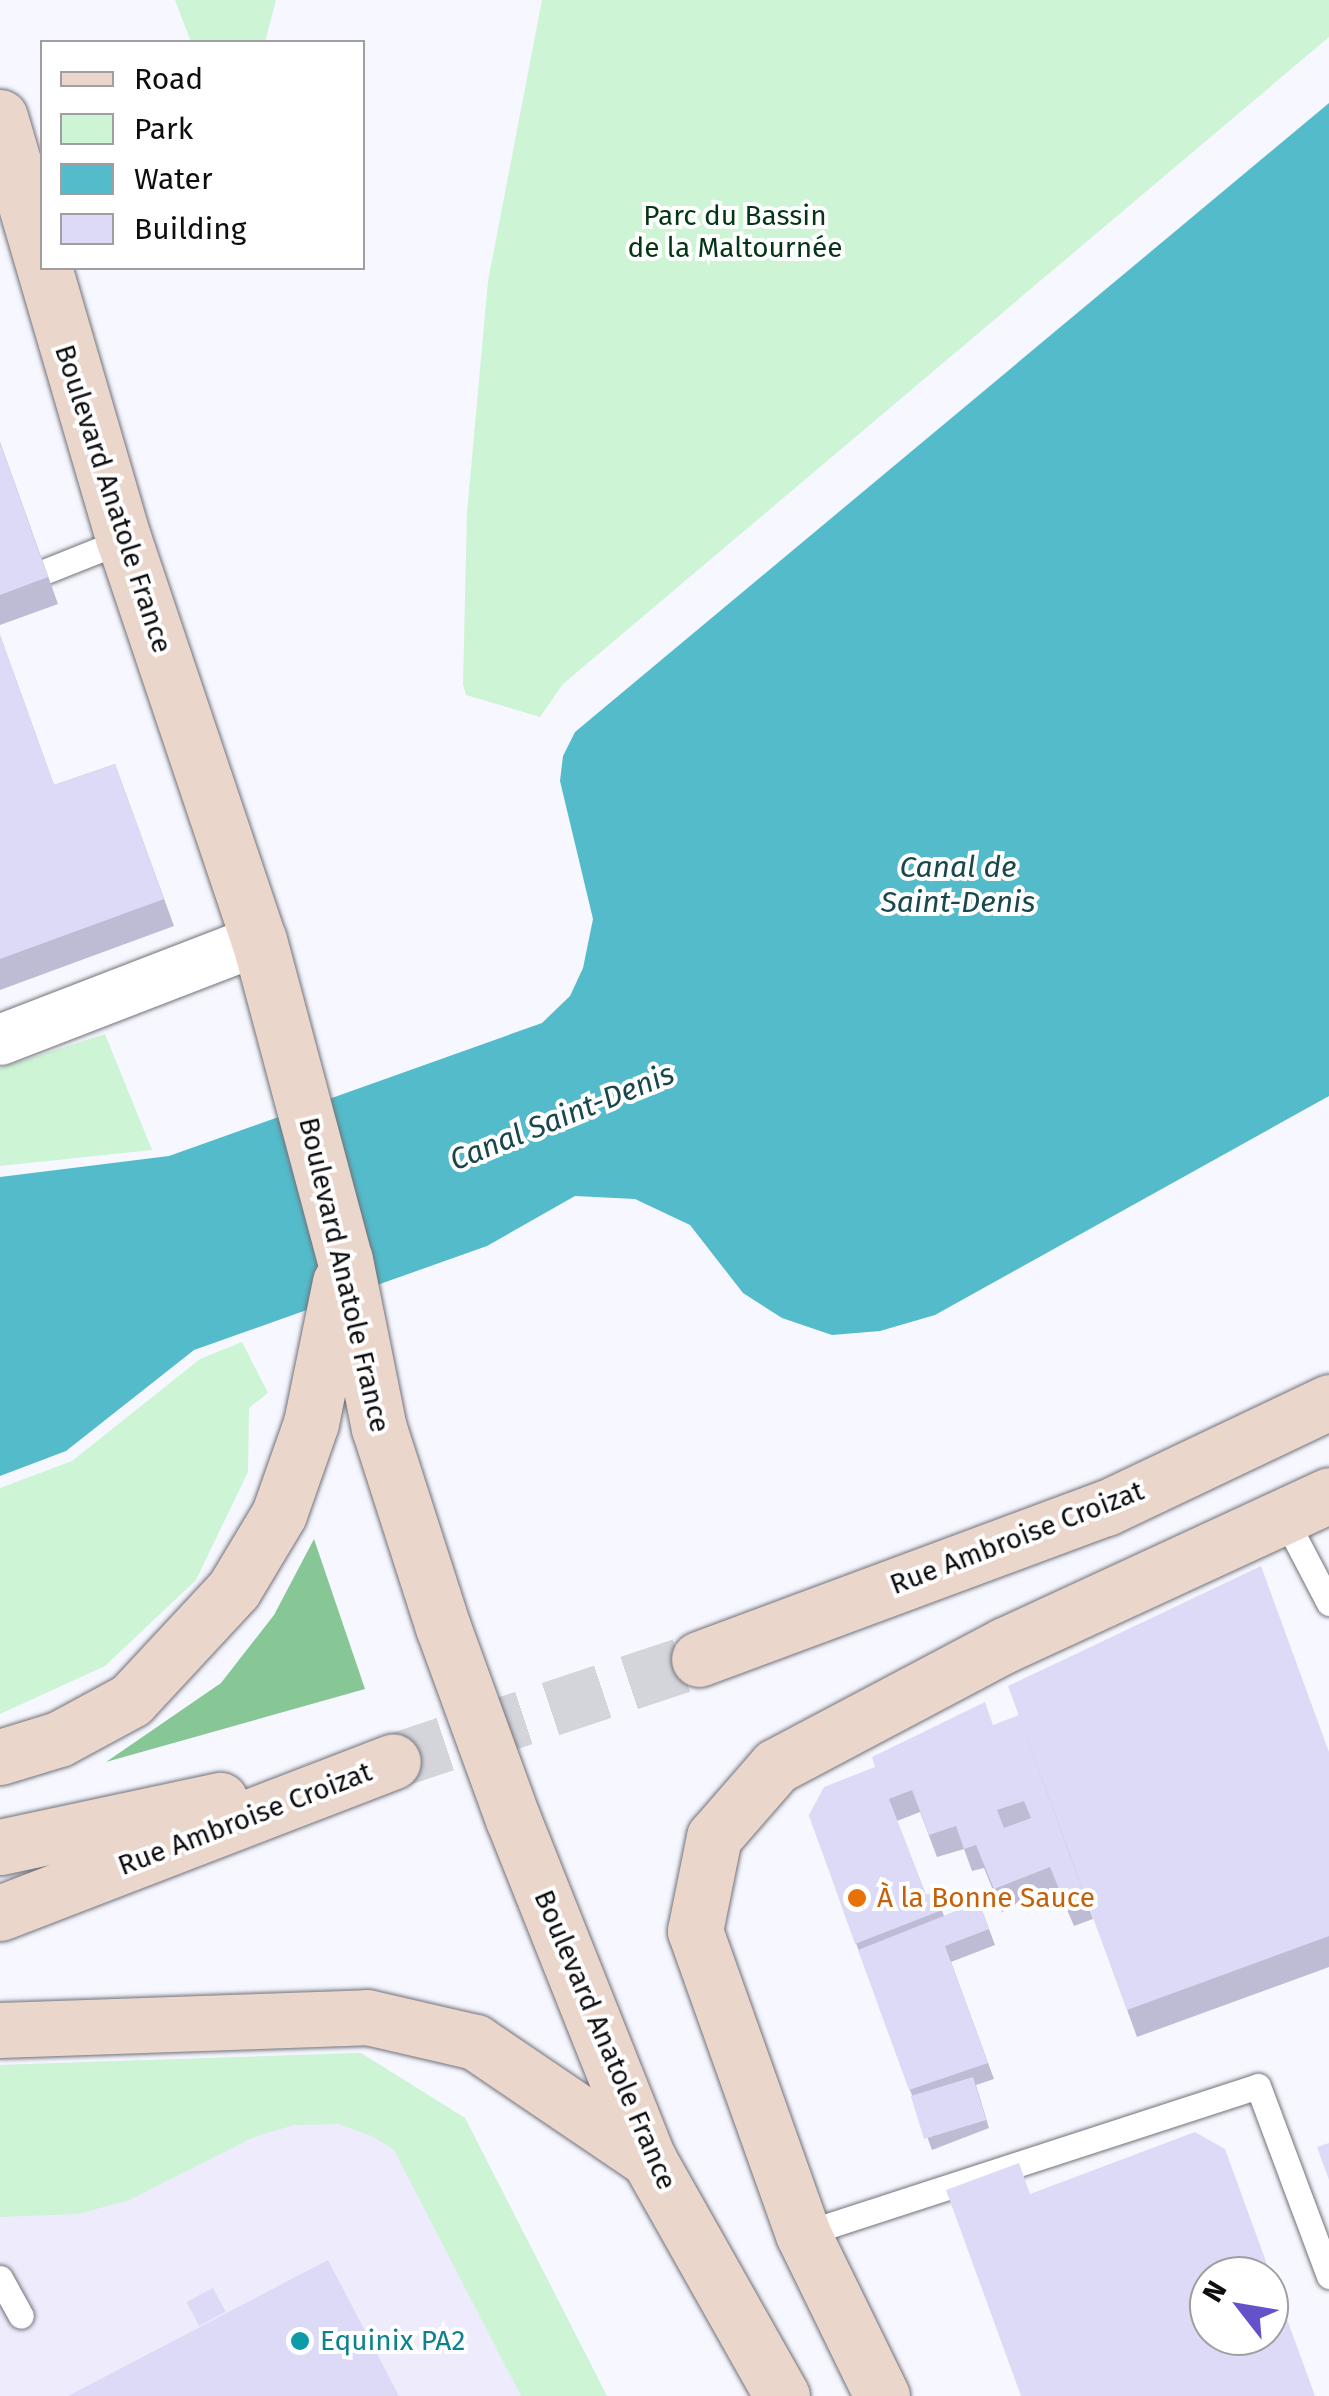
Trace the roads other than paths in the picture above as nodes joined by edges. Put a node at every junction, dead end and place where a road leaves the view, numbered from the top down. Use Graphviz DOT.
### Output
graph roads {
  1 [pos="0,116"];
  2 [pos="9,178"];
  3 [pos="124,540"];
  4 [pos="46,571"];
  5 [pos="259,940"];
  6 [pos="0,1040"];
  7 [pos="345,1260"];
  8 [pos="1329,1402"];
  9 [pos="1307,1507"];
  10 [pos="1329,1603"];
  11 [pos="700,1660"];
  12 [pos="0,1757"];
  13 [pos="0,1846"];
  14 [pos="3,1916"];
  15 [pos="0,2030"];
  16 [pos="650,2160"];
  17 [pos="804,2234"];
  18 [pos="1329,2276"];
  19 [pos="0,2278"];
  20 [pos="22,2316"];
  21 [pos="782,2396"];
  22 [pos="882,2396"];
  1 -- 2 [label="main road, Boulevard Anatole France"];
  2 -- 3 [label="main road, Boulevard Anatole France"];
  3 -- 4 [label="lane"];
  3 -- 5 [label="main road, Boulevard Anatole France"];
  5 -- 6 [label="street"];
  5 -- 7 [label="main road, Boulevard Anatole France"];
  7 -- 12 [label="main road"];
  7 -- 16 [label="main road, Boulevard Anatole France"];
  8 -- 11 [label="main road, Rue Ambroise Croizat"];
  9 -- 10 [label="lane"];
  9 -- 17 [label="main road"];
  13 -- 14 [label="main road, Rue Ambroise Croizat"];
  15 -- 16 [label="main road"];
  16 -- 21 [label="main road, Boulevard Anatole France"];
  17 -- 18 [label="lane"];
  17 -- 22 [label="main road"];
  19 -- 20 [label="lane"];
}
